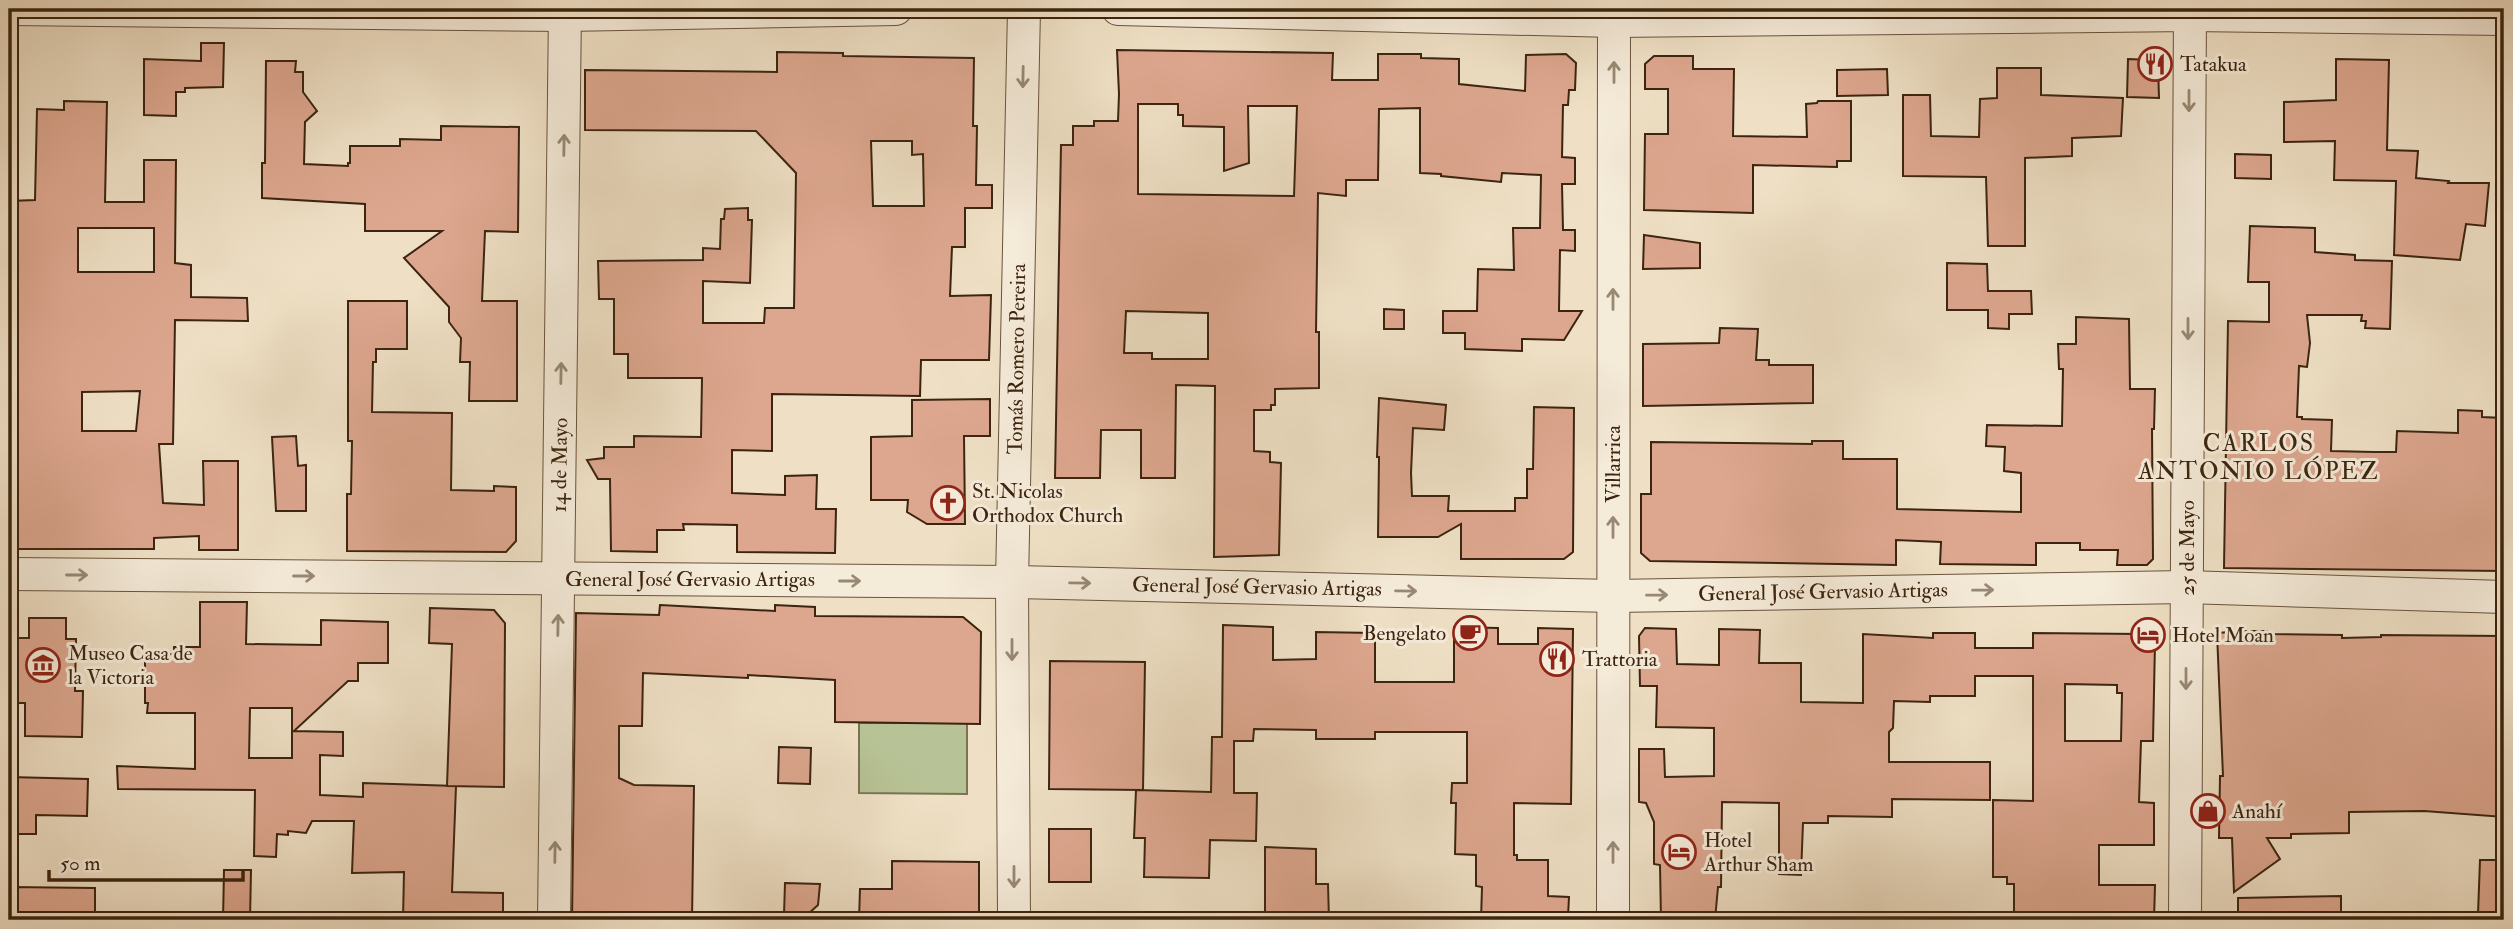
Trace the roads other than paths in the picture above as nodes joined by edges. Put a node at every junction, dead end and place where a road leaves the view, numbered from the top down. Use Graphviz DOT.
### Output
graph roads {
  1 [pos="9,9"];
  2 [pos="895,9"];
  3 [pos="1024,9"];
  4 [pos="1118,9"];
  5 [pos="565,12"];
  6 [pos="2190,12"];
  7 [pos="1614,15"];
  8 [pos="2504,19"];
  9 [pos="9,574"];
  10 [pos="558,578"];
  11 [pos="1012,582"];
  12 [pos="2186,587"];
  13 [pos="1613,596"];
  14 [pos="2504,597"];
  15 [pos="554,920"];
  16 [pos="1014,920"];
  17 [pos="1613,920"];
  18 [pos="2185,920"];
  1 -- 5 [label="street"];
  2 -- 5 [label="street"];
  3 -- 11 [label="street, Tomás Romero Pereira, one-way"];
  4 -- 7 [label="street"];
  10 -- 5 [label="street, 14 de Mayo, one-way"];
  6 -- 7 [label="street"];
  6 -- 8 [label="street"];
  6 -- 12 [label="street, 25 de Mayo, one-way"];
  13 -- 7 [label="street, Villarrica, one-way"];
  9 -- 10 [label="street, General José Gervasio Artigas, one-way"];
  10 -- 11 [label="street, General José Gervasio Artigas, one-way"];
  15 -- 10 [label="street, 14 de Mayo, one-way"];
  11 -- 13 [label="street, General José Gervasio Artigas, one-way"];
  11 -- 16 [label="street, Tomás Romero Pereira, one-way"];
  13 -- 12 [label="street, General José Gervasio Artigas, one-way"];
  12 -- 14 [label="street, General José Gervasio Artigas"];
  12 -- 18 [label="street, 25 de Mayo, one-way"];
  17 -- 13 [label="street, Villarrica, one-way"];
}
